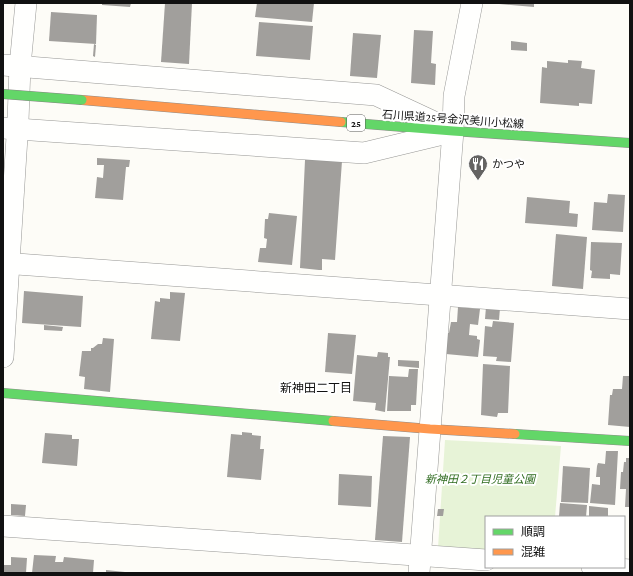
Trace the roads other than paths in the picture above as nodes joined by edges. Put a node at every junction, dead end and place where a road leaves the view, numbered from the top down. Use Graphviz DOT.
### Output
graph roads {
  1 [pos="26,3"];
  2 [pos="472,3"];
  3 [pos="11,66"];
  4 [pos="3,94"];
  5 [pos="10,129"];
  6 [pos="453,131"];
  7 [pos="630,143"];
  8 [pos="6,264"];
  9 [pos="440,295"];
  10 [pos="630,309"];
  11 [pos="3,357"];
  12 [pos="3,393"];
  13 [pos="430,428"];
  14 [pos="630,441"];
  15 [pos="3,526"];
  16 [pos="485,560"];
  17 [pos="420,564"];
  18 [pos="605,568"];
  19 [pos="630,570"];
  1 -- 3 [label="street"];
  2 -- 6 [label="street"];
  3 -- 5 [label="street"];
  3 -- 6 [label="street"];
  4 -- 6 [label="main road, 石川県道25号金沢美川小松線 / 25, bridge"];
  5 -- 6 [label="street"];
  5 -- 8 [label="street"];
  6 -- 7 [label="main road, 石川県道25号金沢美川小松線 / 25"];
  6 -- 9 [label="street"];
  8 -- 9 [label="street"];
  8 -- 11 [label="street"];
  9 -- 10 [label="street"];
  9 -- 13 [label="street"];
  12 -- 13 [label="main road"];
  13 -- 14 [label="main road"];
  13 -- 17 [label="street"];
  15 -- 17 [label="street"];
  16 -- 17 [label="street"];
  18 -- 19 [label="street"];
}
